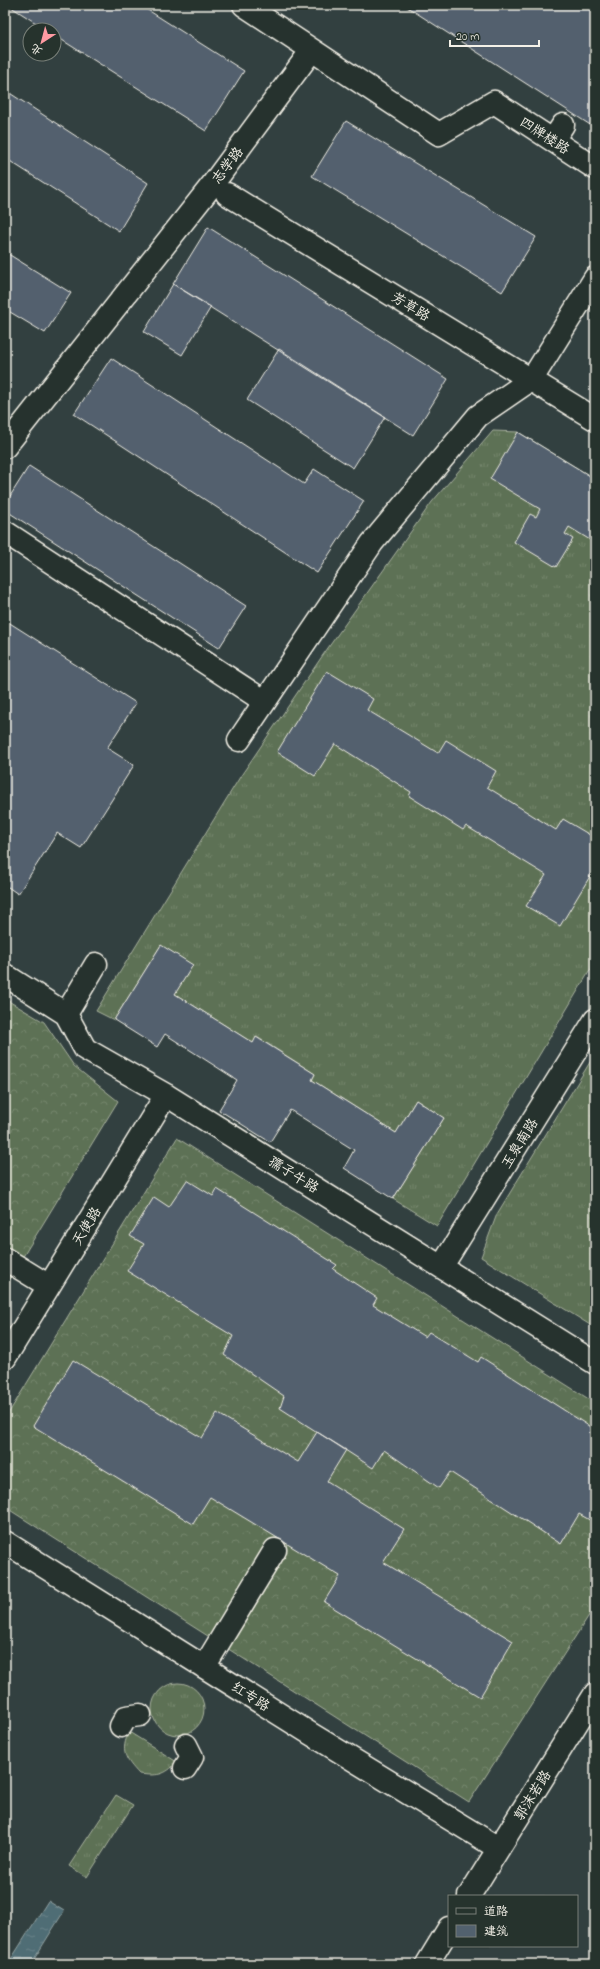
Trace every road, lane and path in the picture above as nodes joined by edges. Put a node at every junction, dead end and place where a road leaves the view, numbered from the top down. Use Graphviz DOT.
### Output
graph roads {
  1 [pos="244,5"];
  2 [pos="312,50"];
  3 [pos="595,168"];
  4 [pos="227,194"];
  5 [pos="595,278"];
  6 [pos="532,379"];
  7 [pos="595,419"];
  8 [pos="5,447"];
  9 [pos="5,532"];
  10 [pos="264,701"];
  11 [pos="239,740"];
  12 [pos="96,964"];
  13 [pos="5,975"];
  14 [pos="66,1014"];
  15 [pos="595,1020"];
  16 [pos="166,1095"];
  17 [pos="5,1259"];
  18 [pos="442,1266"];
  19 [pos="49,1286"];
  20 [pos="5,1358"];
  21 [pos="595,1363"];
  22 [pos="5,1542"];
  23 [pos="275,1550"];
  24 [pos="204,1668"];
  25 [pos="595,1694"];
  26 [pos="140,1715"];
  27 [pos="121,1726"];
  28 [pos="186,1746"];
  29 [pos="185,1768"];
  30 [pos="498,1848"];
  31 [pos="470,1895"];
  32 [pos="448,1930"];
  33 [pos="427,1964"];
  1 -- 2 [label="street"];
  2 -- 3 [label="street, 四牌楼路"];
  2 -- 8 [label="street, 志学路"];
  4 -- 6 [label="street, 芳草路"];
  5 -- 6 [label="street"];
  6 -- 7 [label="street, 芳草路"];
  6 -- 10 [label="street"];
  9 -- 10 [label="street"];
  10 -- 11 [label="street"];
  12 -- 14 [label="street"];
  13 -- 14 [label="street, 孺子牛路"];
  14 -- 16 [label="street, 孺子牛路"];
  15 -- 18 [label="street, 玉泉南路"];
  16 -- 18 [label="street, 孺子牛路"];
  16 -- 19 [label="street, 天使路"];
  17 -- 19 [label="street"];
  18 -- 21 [label="street, 孺子牛路"];
  19 -- 20 [label="street, 天使路"];
  22 -- 24 [label="street, 红专路"];
  23 -- 24 [label="street"];
  24 -- 30 [label="street, 红专路"];
  25 -- 30 [label="street, 郭沫若路"];
  26 -- 27 [label="street"];
  28 -- 29 [label="street"];
  30 -- 31 [label="street, 郭沫若路"];
  32 -- 33 [label="street"];
}
